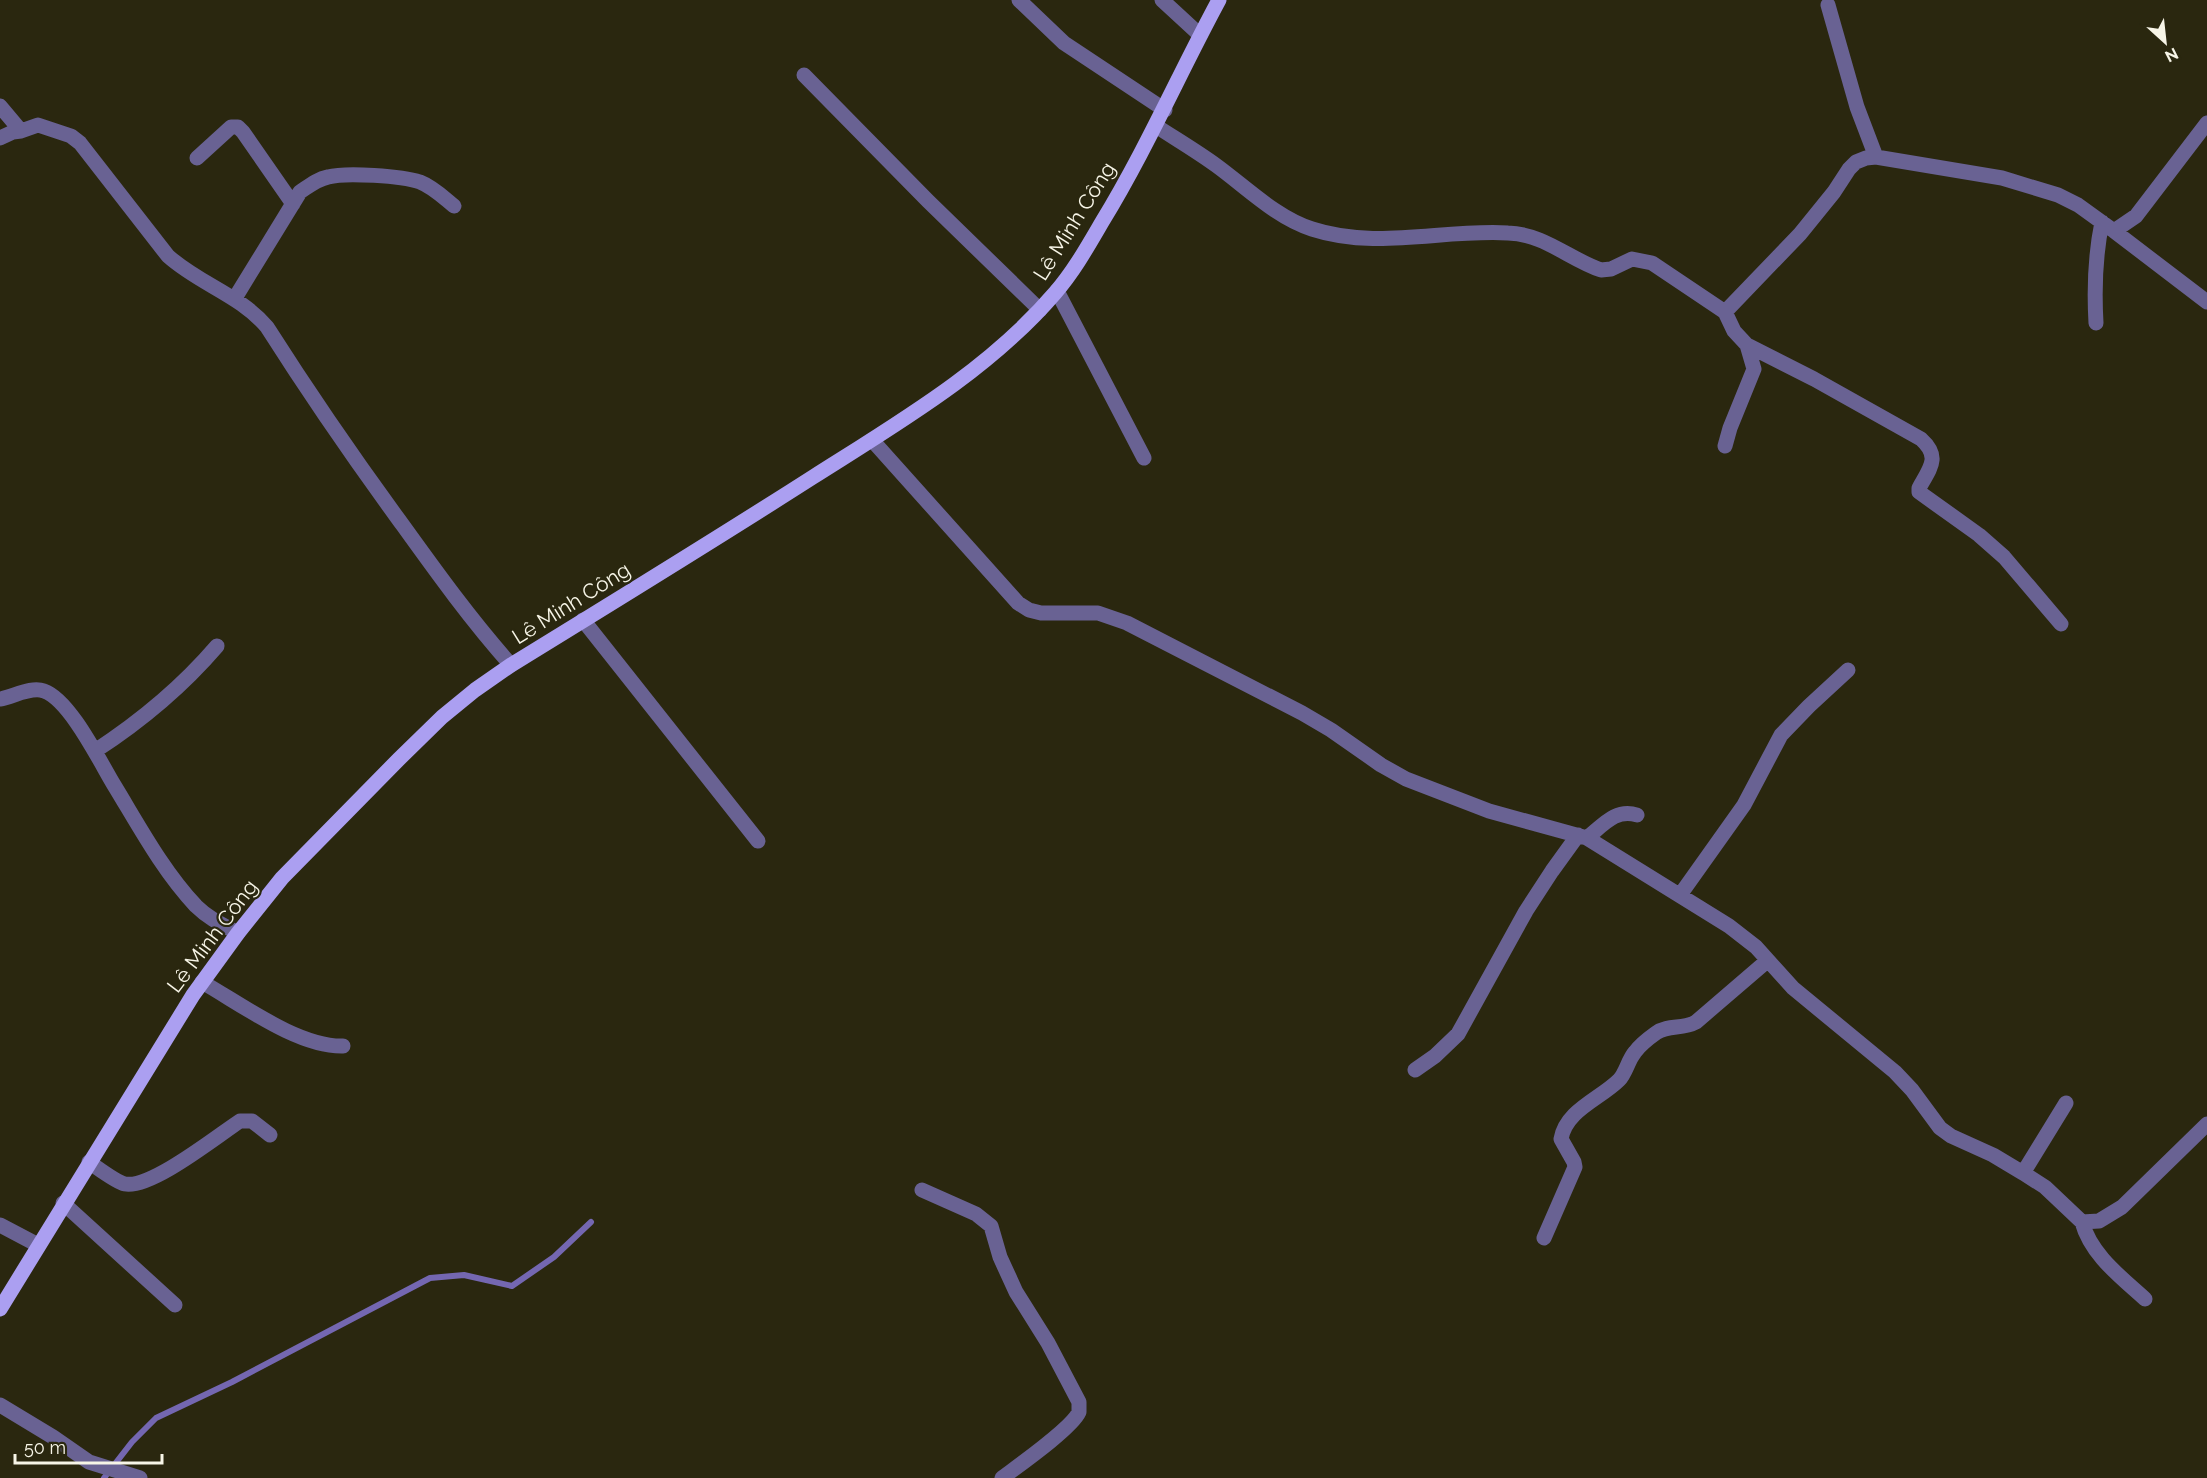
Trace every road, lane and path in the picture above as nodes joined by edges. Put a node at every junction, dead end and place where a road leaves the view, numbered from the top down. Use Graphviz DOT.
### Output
graph roads {
  1 [pos="1019,0"];
  2 [pos="1162,0"];
  3 [pos="1219,0"];
  4 [pos="1828,4"];
  5 [pos="1200,35"];
  6 [pos="804,75"];
  7 [pos="0,106"];
  8 [pos="1165,110"];
  9 [pos="2207,123"];
  10 [pos="1156,126"];
  11 [pos="21,131"];
  12 [pos="0,138"];
  13 [pos="1876,157"];
  14 [pos="197,158"];
  15 [pos="293,204"];
  16 [pos="454,206"];
  17 [pos="2108,226"];
  18 [pos="1057,291"];
  19 [pos="234,298"];
  20 [pos="2207,302"];
  21 [pos="1040,310"];
  22 [pos="1725,312"];
  23 [pos="2096,323"];
  24 [pos="1747,345"];
  25 [pos="872,440"];
  26 [pos="1725,446"];
  27 [pos="1144,458"];
  28 [pos="583,620"];
  29 [pos="2061,624"];
  30 [pos="217,646"];
  31 [pos="511,665"];
  32 [pos="1848,670"];
  33 [pos="0,699"];
  34 [pos="95,751"];
  35 [pos="1637,815"];
  36 [pos="1582,837"];
  37 [pos="758,841"];
  38 [pos="1680,895"];
  39 [pos="238,933"];
  40 [pos="1767,961"];
  41 [pos="202,982"];
  42 [pos="343,1046"];
  43 [pos="1415,1070"];
  44 [pos="2066,1103"];
  45 [pos="2207,1124"];
  46 [pos="270,1135"];
  47 [pos="89,1162"];
  48 [pos="2023,1173"];
  49 [pos="922,1190"];
  50 [pos="63,1203"];
  51 [pos="2082,1222"];
  52 [pos="0,1225"];
  53 [pos="1544,1238"];
  54 [pos="38,1245"];
  55 [pos="2145,1299"];
  56 [pos="175,1305"];
  57 [pos="0,1309"];
  58 [pos="0,1405"];
  59 [pos="140,1478"];
  60 [pos="1002,1478"];
  1 -- 8 [label="street"];
  2 -- 5 [label="street"];
  3 -- 5 [label="main road, Lê Minh Công"];
  4 -- 13 [label="street"];
  5 -- 8 [label="main road, Lê Minh Công"];
  6 -- 21 [label="street"];
  7 -- 11 [label="street"];
  8 -- 10 [label="main road, Lê Minh Công"];
  9 -- 17 [label="street"];
  10 -- 18 [label="main road, Lê Minh Công"];
  10 -- 22 [label="street"];
  11 -- 12 [label="street"];
  11 -- 19 [label="street"];
  13 -- 17 [label="street"];
  13 -- 22 [label="street"];
  14 -- 15 [label="street"];
  15 -- 16 [label="street"];
  15 -- 19 [label="street"];
  17 -- 20 [label="street"];
  17 -- 23 [label="street"];
  18 -- 21 [label="main road, Lê Minh Công"];
  18 -- 27 [label="street"];
  19 -- 31 [label="street"];
  21 -- 25 [label="main road, Lê Minh Công"];
  22 -- 24 [label="street"];
  24 -- 26 [label="street"];
  24 -- 29 [label="street"];
  25 -- 28 [label="main road, Lê Minh Công"];
  25 -- 36 [label="street"];
  28 -- 31 [label="main road, Lê Minh Công"];
  28 -- 37 [label="street"];
  30 -- 34 [label="street"];
  31 -- 39 [label="main road, Lê Minh Công"];
  32 -- 38 [label="street"];
  33 -- 34 [label="street"];
  34 -- 39 [label="street"];
  35 -- 36 [label="street"];
  36 -- 38 [label="street"];
  36 -- 43 [label="street"];
  38 -- 40 [label="street"];
  39 -- 41 [label="main road, Lê Minh Công"];
  40 -- 48 [label="street"];
  40 -- 53 [label="street"];
  41 -- 42 [label="street"];
  41 -- 47 [label="main road, Lê Minh Công"];
  44 -- 48 [label="street"];
  45 -- 51 [label="street"];
  46 -- 47 [label="street"];
  47 -- 50 [label="main road, Lê Minh Công"];
  48 -- 51 [label="street"];
  49 -- 60 [label="street"];
  50 -- 54 [label="main road, Lê Minh Công"];
  50 -- 56 [label="street"];
  51 -- 55 [label="street"];
  52 -- 54 [label="street"];
  54 -- 57 [label="main road, Lê Minh Công"];
  58 -- 59 [label="street"];
}
